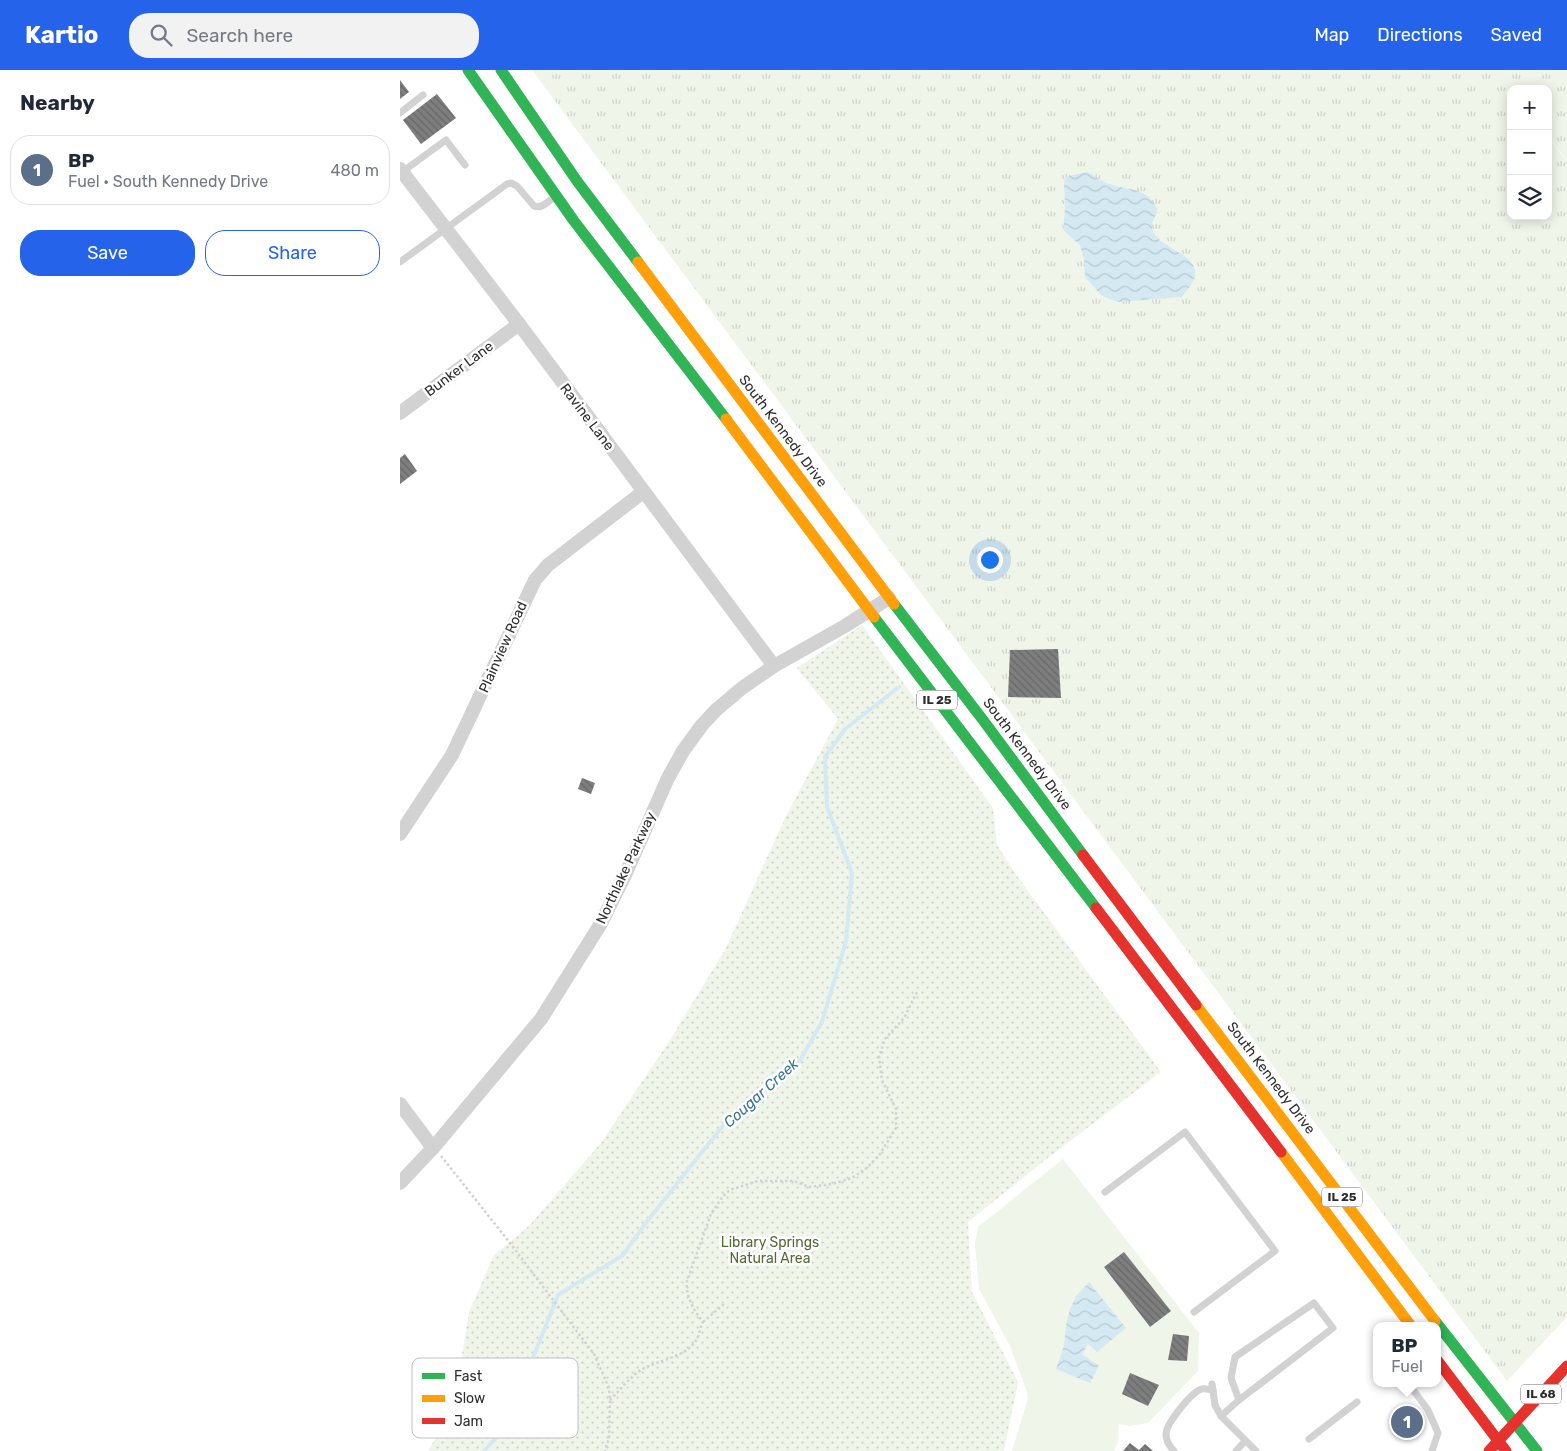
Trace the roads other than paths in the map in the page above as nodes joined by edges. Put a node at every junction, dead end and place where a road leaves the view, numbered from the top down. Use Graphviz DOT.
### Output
graph roads {
  1 [pos="468,70"];
  2 [pos="501,70"];
  3 [pos="422,96"];
  4 [pos="400,112"];
  5 [pos="466,165"];
  6 [pos="403,176"];
  7 [pos="556,196"];
  8 [pos="445,228"];
  9 [pos="400,262"];
  10 [pos="519,324"];
  11 [pos="400,413"];
  12 [pos="643,492"];
  13 [pos="889,598"];
  14 [pos="869,611"];
  15 [pos="774,666"];
  16 [pos="400,834"];
  17 [pos="400,1104"];
  18 [pos="433,1148"];
  19 [pos="400,1183"];
  20 [pos="1105,1192"];
  21 [pos="1194,1312"];
  22 [pos="1408,1322"];
  23 [pos="1436,1322"];
  24 [pos="1441,1329"];
  25 [pos="1441,1365"];
  26 [pos="1567,1366"];
  27 [pos="1411,1387"];
  28 [pos="1239,1400"];
  29 [pos="1357,1402"];
  30 [pos="1220,1416"];
  31 [pos="1515,1422"];
  32 [pos="1309,1439"];
  33 [pos="1245,1440"];
  34 [pos="1498,1441"];
  35 [pos="1174,1451"];
  36 [pos="1236,1451"];
  37 [pos="1256,1451"];
  38 [pos="1432,1451"];
  39 [pos="1489,1451"];
  40 [pos="1506,1451"];
  41 [pos="1536,1451"];
  1 -- 7 [label="main road, IL 25"];
  2 -- 13 [label="main road, South Kennedy Drive / IL 25"];
  3 -- 4 [label="lane"];
  5 -- 6 [label="lane"];
  6 -- 8 [label="street, Ravine Lane"];
  7 -- 8 [label="lane"];
  7 -- 14 [label="main road, IL 25"];
  8 -- 9 [label="lane"];
  8 -- 10 [label="street, Ravine Lane"];
  10 -- 11 [label="street, Bunker Lane"];
  10 -- 12 [label="street, Ravine Lane"];
  12 -- 15 [label="street, Ravine Lane"];
  12 -- 16 [label="street, Plainview Road"];
  13 -- 14 [label="street, Northlake Parkway"];
  13 -- 23 [label="main road, South Kennedy Drive / IL 25"];
  14 -- 15 [label="street, Northlake Parkway"];
  14 -- 22 [label="main road, IL 25"];
  15 -- 18 [label="street, Northlake Parkway"];
  17 -- 18 [label="street"];
  18 -- 19 [label="street, Northlake Parkway"];
  20 -- 21 [label="lane"];
  24 -- 31 [label="main road, South Kennedy Drive / IL 25"];
  25 -- 34 [label="main road"];
  26 -- 31 [label="main road, IL 68"];
  27 -- 38 [label="lane"];
  28 -- 28 [label="lane"];
  28 -- 30 [label="lane"];
  29 -- 32 [label="lane"];
  30 -- 33 [label="lane"];
  30 -- 35 [label="lane"];
  31 -- 34 [label="main road, IL 68"];
  31 -- 41 [label="main road, South Kennedy Drive / IL 25"];
  33 -- 36 [label="lane"];
  33 -- 37 [label="lane"];
  34 -- 39 [label="main road, IL 68"];
  34 -- 40 [label="main road"];
}
